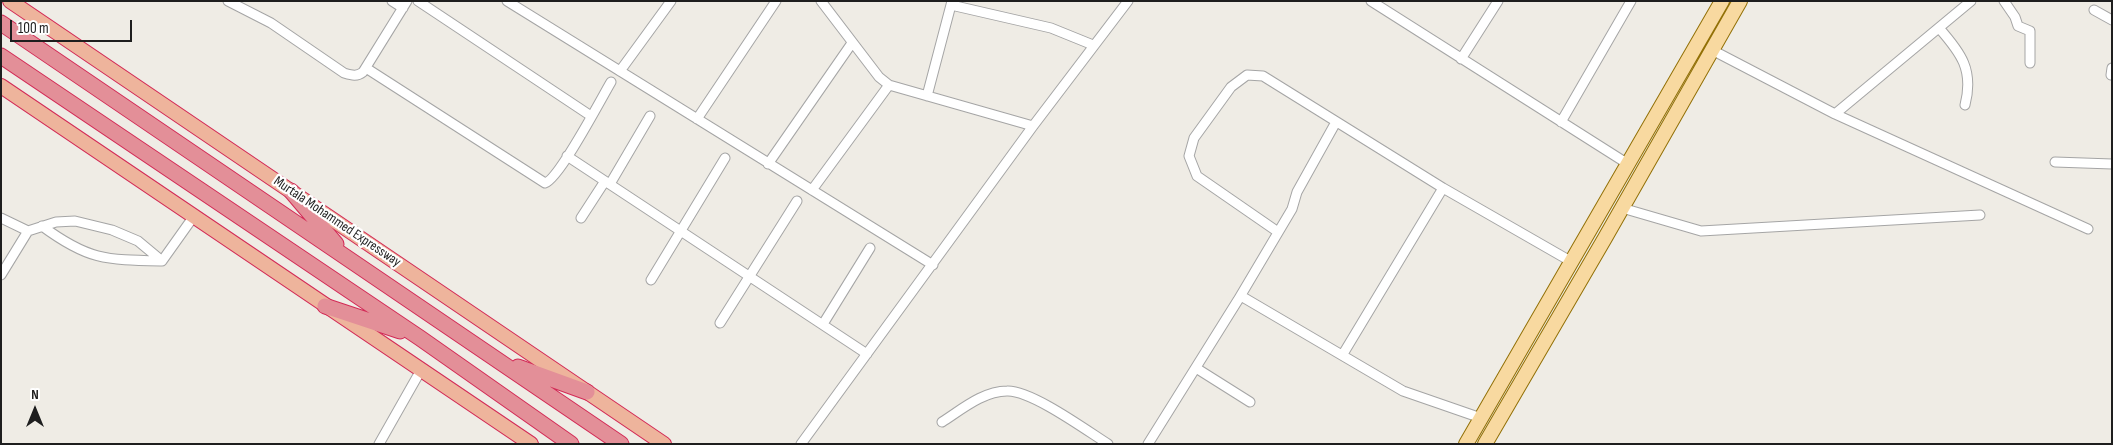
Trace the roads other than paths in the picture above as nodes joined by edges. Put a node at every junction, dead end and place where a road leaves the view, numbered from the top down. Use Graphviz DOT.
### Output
graph roads {
  1 [pos="10,1"];
  2 [pos="17,1"];
  3 [pos="228,1"];
  4 [pos="392,1"];
  5 [pos="418,1"];
  6 [pos="508,1"];
  7 [pos="671,1"];
  8 [pos="776,1"];
  9 [pos="821,1"];
  10 [pos="1128,1"];
  11 [pos="1371,1"];
  12 [pos="1498,1"];
  13 [pos="1631,1"];
  14 [pos="1722,1"];
  15 [pos="1740,1"];
  16 [pos="1971,1"];
  17 [pos="2004,1"];
  18 [pos="951,3"];
  19 [pos="405,5"];
  20 [pos="2094,10"];
  21 [pos="2112,20"];
  22 [pos="1,23"];
  23 [pos="42,23"];
  24 [pos="1939,28"];
  25 [pos="852,43"];
  26 [pos="1093,45"];
  27 [pos="1712,50"];
  28 [pos="1,56"];
  29 [pos="1462,59"];
  30 [pos="2030,64"];
  31 [pos="366,68"];
  32 [pos="620,71"];
  33 [pos="611,82"];
  34 [pos="889,85"];
  35 [pos="1,87"];
  36 [pos="927,96"];
  37 [pos="1964,105"];
  38 [pos="1835,114"];
  39 [pos="592,116"];
  40 [pos="650,116"];
  41 [pos="697,120"];
  42 [pos="1336,122"];
  43 [pos="1561,122"];
  44 [pos="1033,126"];
  45 [pos="568,156"];
  46 [pos="725,158"];
  47 [pos="2055,162"];
  48 [pos="768,164"];
  49 [pos="1628,164"];
  50 [pos="2112,164"];
  51 [pos="607,182"];
  52 [pos="1443,188"];
  53 [pos="812,190"];
  54 [pos="291,191"];
  55 [pos="797,201"];
  56 [pos="1622,208"];
  57 [pos="1980,215"];
  58 [pos="194,216"];
  59 [pos="1,218"];
  60 [pos="581,218"];
  61 [pos="42,226"];
  62 [pos="2088,229"];
  63 [pos="28,231"];
  64 [pos="681,231"];
  65 [pos="1278,232"];
  66 [pos="870,248"];
  67 [pos="348,258"];
  68 [pos="162,261"];
  69 [pos="1572,262"];
  70 [pos="932,265"];
  71 [pos="1,276"];
  72 [pos="750,276"];
  73 [pos="651,280"];
  74 [pos="1241,296"];
  75 [pos="325,306"];
  76 [pos="720,323"];
  77 [pos="823,324"];
  78 [pos="420,338"];
  79 [pos="867,354"];
  80 [pos="1343,354"];
  81 [pos="494,357"];
  82 [pos="1196,368"];
  83 [pos="421,370"];
  84 [pos="587,392"];
  85 [pos="1250,402"];
  86 [pos="1481,418"];
  87 [pos="942,422"];
  88 [pos="566,441"];
  89 [pos="379,444"];
  90 [pos="531,444"];
  91 [pos="622,444"];
  92 [pos="664,444"];
  93 [pos="801,444"];
  94 [pos="1108,444"];
  95 [pos="1148,444"];
  96 [pos="1466,444"];
  97 [pos="1486,444"];
  1 -- 23 [label="highway, Murtala Mohammed Expressway"];
  2 -- 23 [label="highway"];
  3 -- 31 [label="street"];
  4 -- 19 [label="street"];
  5 -- 39 [label="street"];
  6 -- 32 [label="street"];
  7 -- 32 [label="street"];
  8 -- 41 [label="street"];
  9 -- 25 [label="street"];
  10 -- 26 [label="street"];
  11 -- 29 [label="street"];
  12 -- 29 [label="street"];
  13 -- 43 [label="street"];
  14 -- 49 [label="main road"];
  15 -- 27 [label="main road"];
  16 -- 24 [label="street"];
  17 -- 30 [label="street"];
  18 -- 26 [label="street"];
  18 -- 36 [label="street"];
  19 -- 31 [label="street"];
  20 -- 21 [label="street"];
  22 -- 67 [label="highway, Murtala Mohammed Expressway"];
  23 -- 54 [label="highway, Murtala Mohammed Expressway"];
  24 -- 37 [label="street"];
  24 -- 38 [label="street"];
  25 -- 34 [label="street"];
  25 -- 48 [label="street"];
  26 -- 44 [label="street"];
  27 -- 38 [label="street"];
  27 -- 56 [label="main road"];
  28 -- 78 [label="highway"];
  29 -- 43 [label="street"];
  31 -- 45 [label="street"];
  32 -- 41 [label="street"];
  33 -- 39 [label="street"];
  34 -- 36 [label="street"];
  34 -- 53 [label="street"];
  35 -- 58 [label="highway"];
  36 -- 44 [label="street"];
  38 -- 62 [label="street"];
  39 -- 45 [label="street"];
  40 -- 51 [label="street"];
  41 -- 48 [label="street"];
  42 -- 52 [label="street"];
  42 -- 65 [label="street"];
  42 -- 65 [label="street"];
  43 -- 49 [label="street"];
  44 -- 70 [label="street"];
  45 -- 51 [label="street"];
  46 -- 64 [label="street"];
  47 -- 50 [label="street"];
  48 -- 53 [label="street"];
  49 -- 69 [label="main road"];
  51 -- 60 [label="street"];
  51 -- 64 [label="street"];
  52 -- 69 [label="street"];
  52 -- 80 [label="street"];
  53 -- 70 [label="street"];
  54 -- 67 [label="highway"];
  54 -- 84 [label="highway, Murtala Mohammed Expressway"];
  55 -- 72 [label="street"];
  56 -- 57 [label="street"];
  56 -- 97 [label="main road"];
  58 -- 68 [label="street"];
  58 -- 75 [label="highway"];
  59 -- 63 [label="street"];
  61 -- 63 [label="street"];
  61 -- 68 [label="street"];
  61 -- 68 [label="street"];
  63 -- 71 [label="street"];
  64 -- 72 [label="street"];
  64 -- 73 [label="street"];
  65 -- 74 [label="street"];
  66 -- 77 [label="street"];
  67 -- 81 [label="highway, Murtala Mohammed Expressway"];
  69 -- 86 [label="main road"];
  70 -- 79 [label="street"];
  72 -- 76 [label="street"];
  72 -- 77 [label="street"];
  74 -- 80 [label="street"];
  74 -- 82 [label="street"];
  75 -- 78 [label="highway"];
  75 -- 83 [label="highway"];
  77 -- 79 [label="street"];
  78 -- 88 [label="highway"];
  79 -- 93 [label="street"];
  80 -- 86 [label="street"];
  81 -- 84 [label="highway"];
  81 -- 91 [label="highway, Murtala Mohammed Expressway"];
  82 -- 85 [label="street"];
  82 -- 95 [label="street"];
  83 -- 89 [label="street"];
  83 -- 90 [label="highway"];
  84 -- 92 [label="highway, Murtala Mohammed Expressway"];
  86 -- 96 [label="main road"];
  87 -- 94 [label="street"];
}
